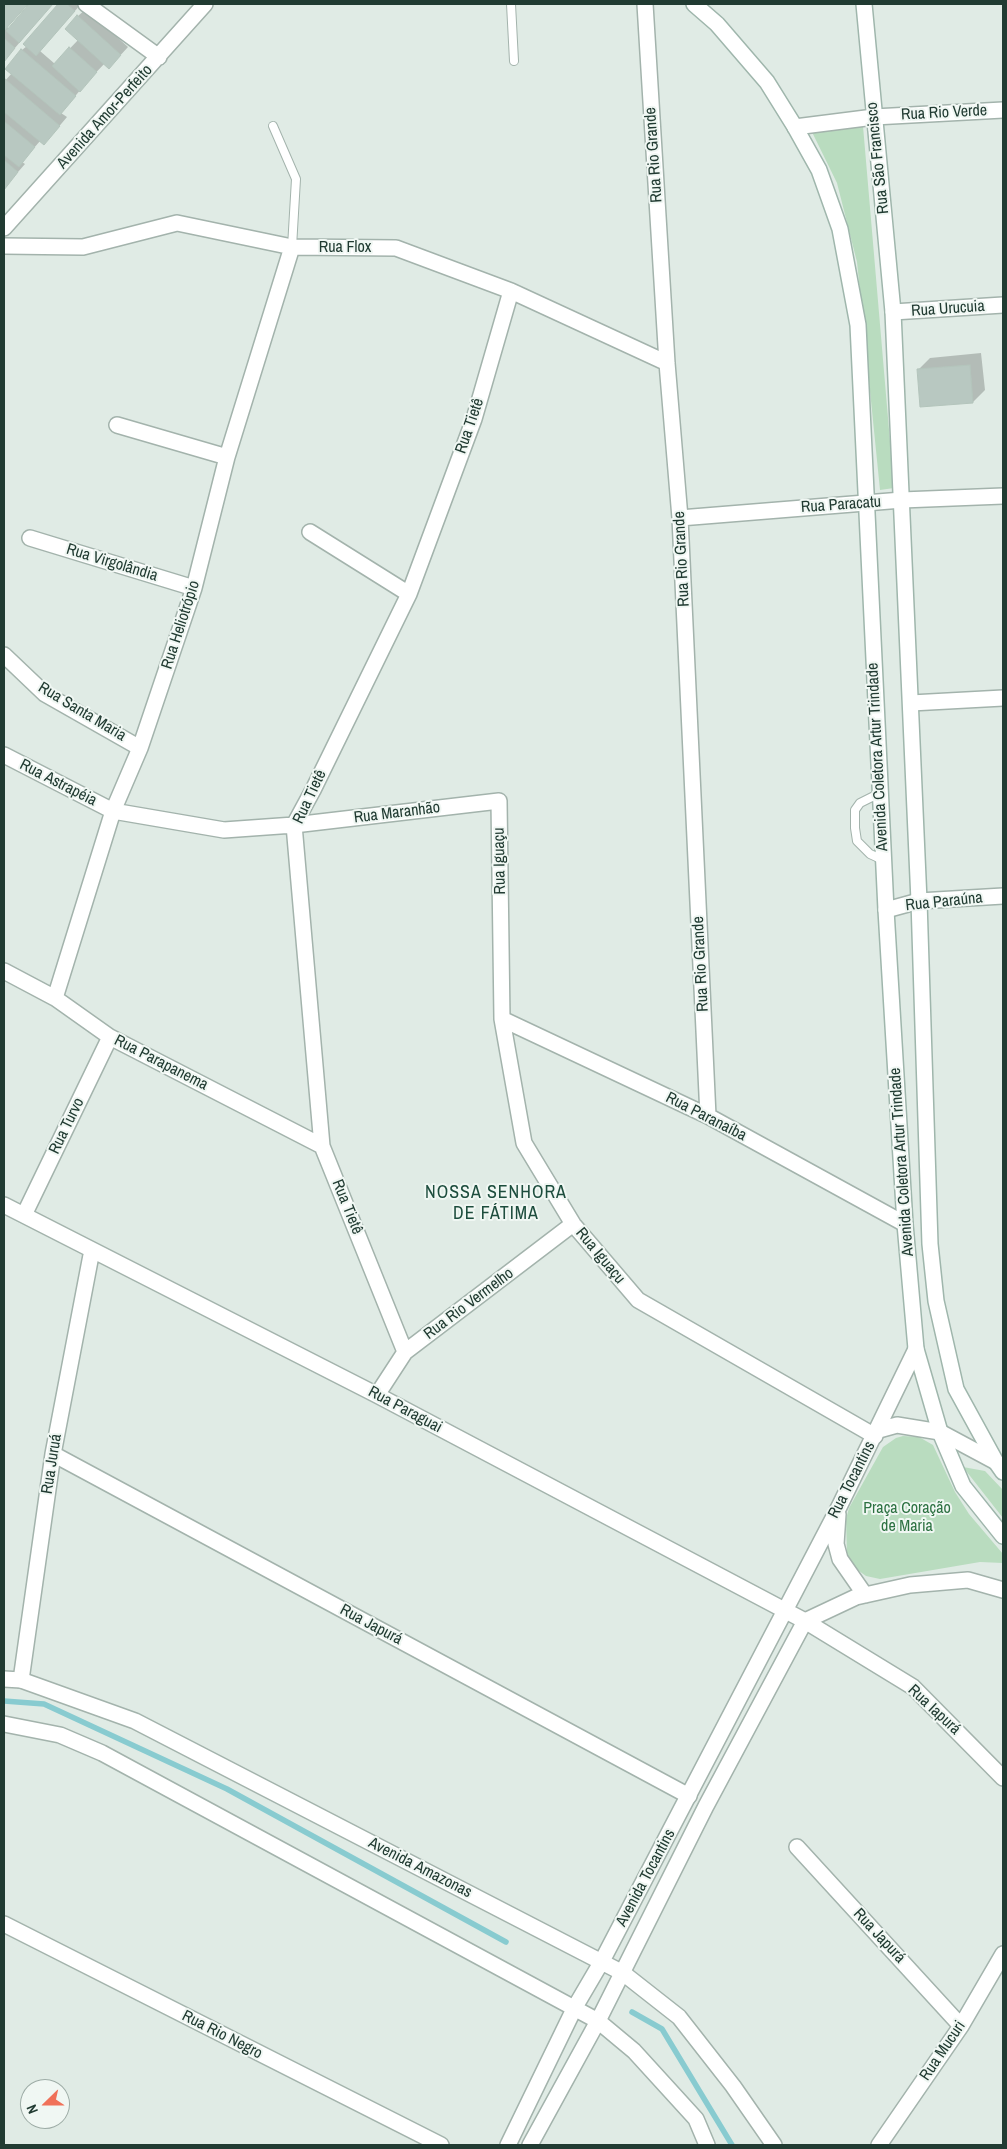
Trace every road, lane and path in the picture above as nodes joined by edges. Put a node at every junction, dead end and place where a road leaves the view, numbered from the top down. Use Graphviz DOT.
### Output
graph roads {
  1 [pos="86,4"];
  2 [pos="205,4"];
  3 [pos="511,4"];
  4 [pos="644,4"];
  5 [pos="694,4"];
  6 [pos="864,4"];
  7 [pos="158,58"];
  8 [pos="514,61"];
  9 [pos="1003,110"];
  10 [pos="874,117"];
  11 [pos="272,126"];
  12 [pos="795,127"];
  13 [pos="4,228"];
  14 [pos="4,246"];
  15 [pos="292,247"];
  16 [pos="511,291"];
  17 [pos="1003,305"];
  18 [pos="893,312"];
  19 [pos="667,363"];
  20 [pos="117,425"];
  21 [pos="227,457"];
  22 [pos="1003,496"];
  23 [pos="902,500"];
  24 [pos="867,503"];
  25 [pos="680,518"];
  26 [pos="310,532"];
  27 [pos="30,538"];
  28 [pos="194,588"];
  29 [pos="409,594"];
  30 [pos="4,654"];
  31 [pos="1003,698"];
  32 [pos="911,703"];
  33 [pos="140,748"];
  34 [pos="4,755"];
  35 [pos="880,793"];
  36 [pos="499,800"];
  37 [pos="113,812"];
  38 [pos="294,824"];
  39 [pos="883,860"];
  40 [pos="1003,896"];
  41 [pos="919,901"];
  42 [pos="886,910"];
  43 [pos="4,971"];
  44 [pos="55,998"];
  45 [pos="502,1019"];
  46 [pos="110,1037"];
  47 [pos="708,1116"];
  48 [pos="322,1146"];
  49 [pos="4,1205"];
  50 [pos="24,1214"];
  51 [pos="573,1224"];
  52 [pos="905,1224"];
  53 [pos="92,1250"];
  54 [pos="916,1349"];
  55 [pos="405,1352"];
  56 [pos="377,1395"];
  57 [pos="940,1432"];
  58 [pos="877,1433"];
  59 [pos="53,1454"];
  60 [pos="1000,1467"];
  61 [pos="839,1507"];
  62 [pos="1003,1536"];
  63 [pos="1003,1590"];
  64 [pos="865,1595"];
  65 [pos="786,1611"];
  66 [pos="804,1620"];
  67 [pos="4,1679"];
  68 [pos="21,1680"];
  69 [pos="4,1724"];
  70 [pos="1003,1778"];
  71 [pos="689,1796"];
  72 [pos="797,1847"];
  73 [pos="4,1924"];
  74 [pos="1003,1954"];
  75 [pos="602,1961"];
  76 [pos="623,1973"];
  77 [pos="576,2007"];
  78 [pos="598,2021"];
  79 [pos="960,2026"];
  80 [pos="441,2145"];
  81 [pos="508,2145"];
  82 [pos="530,2145"];
  83 [pos="707,2145"];
  84 [pos="774,2145"];
  85 [pos="879,2145"];
  1 -- 7 [label="street"];
  2 -- 7 [label="street, Avenida Amor-Perfeito"];
  3 -- 8 [label="lane"];
  4 -- 19 [label="street, Rua Rio Grande"];
  5 -- 12 [label="street, Avenida Coletora Artur Trindade"];
  6 -- 10 [label="street, Rua São Francisco"];
  7 -- 13 [label="street, Avenida Amor-Perfeito"];
  9 -- 10 [label="street, Rua Rio Verde"];
  10 -- 12 [label="street, Rua Rio Verde"];
  10 -- 18 [label="street, Rua São Francisco"];
  11 -- 15 [label="lane"];
  12 -- 24 [label="street, Avenida Coletora Artur Trindade"];
  14 -- 15 [label="street, Rua Flox"];
  15 -- 16 [label="street, Rua Flox"];
  15 -- 21 [label="street, Rua Heliotrópio"];
  16 -- 19 [label="street, Rua Flox"];
  16 -- 29 [label="street, Rua Tietê"];
  17 -- 18 [label="street, Rua Urucuia"];
  18 -- 23 [label="street, Avenida Coletora Artur Trindade"];
  19 -- 25 [label="street, Rua Rio Grande"];
  20 -- 21 [label="street"];
  21 -- 28 [label="street, Rua Heliotrópio"];
  22 -- 23 [label="street, Rua Paracatu"];
  23 -- 24 [label="street, Rua Paracatu"];
  23 -- 32 [label="street, Avenida Coletora Artur Trindade"];
  24 -- 25 [label="street, Rua Paracatu"];
  24 -- 35 [label="street, Avenida Coletora Artur Trindade"];
  25 -- 47 [label="street, Rua Rio Grande"];
  26 -- 29 [label="street"];
  27 -- 28 [label="street, Rua Virgolândia"];
  28 -- 33 [label="street, Rua Heliotrópio"];
  29 -- 38 [label="street, Rua Tietê"];
  30 -- 33 [label="street, Rua Santa Maria"];
  31 -- 32 [label="street"];
  32 -- 41 [label="street, Avenida Coletora Artur Trindade"];
  33 -- 37 [label="street, Rua Heliotrópio"];
  34 -- 37 [label="street, Rua Astrapéia"];
  35 -- 39 [label="street, Avenida Coletora Artur Trindade"];
  35 -- 39 [label="lane"];
  36 -- 38 [label="street, Rua Maranhão"];
  36 -- 45 [label="street, Rua Iguaçu"];
  37 -- 38 [label="street, Rua Astrapéia"];
  37 -- 44 [label="street, Rua Heliotrópio"];
  38 -- 48 [label="street, Rua Tietê"];
  39 -- 42 [label="street, Avenida Coletora Artur Trindade"];
  40 -- 41 [label="street, Rua Paraúna"];
  41 -- 42 [label="street, Rua Paraúna"];
  41 -- 60 [label="street, Avenida Coletora Artur Trindade"];
  42 -- 52 [label="street, Avenida Coletora Artur Trindade"];
  43 -- 44 [label="street, Rua Parapanema"];
  44 -- 46 [label="street, Rua Parapanema"];
  45 -- 47 [label="street, Rua Paranaíba"];
  45 -- 51 [label="street, Rua Iguaçu"];
  46 -- 48 [label="street, Rua Parapanema"];
  46 -- 50 [label="street, Rua Turvo"];
  47 -- 52 [label="street, Rua Paranaíba"];
  48 -- 55 [label="street, Rua Tietê"];
  49 -- 50 [label="street, Rua Paraguai"];
  50 -- 53 [label="street, Rua Paraguai"];
  51 -- 55 [label="street, Rua Rio Vermelho"];
  51 -- 58 [label="street, Rua Iguaçu"];
  52 -- 54 [label="street, Avenida Coletora Artur Trindade"];
  53 -- 56 [label="street, Rua Paraguai"];
  53 -- 59 [label="street, Rua Juruá"];
  54 -- 57 [label="street, Avenida Coletora Artur Trindade"];
  54 -- 58 [label="street, Rua Tocantins"];
  55 -- 56 [label="street, Rua Rio Vermelho"];
  56 -- 65 [label="street, Rua Paraguai"];
  57 -- 58 [label="street"];
  57 -- 60 [label="street"];
  57 -- 62 [label="street, Avenida Coletora Artur Trindade"];
  58 -- 61 [label="street, Rua Tocantins"];
  59 -- 68 [label="street, Rua Juruá"];
  59 -- 71 [label="street, Rua Japurá"];
  61 -- 64 [label="street"];
  61 -- 65 [label="street, Rua Tocantins"];
  63 -- 64 [label="street"];
  64 -- 66 [label="street"];
  65 -- 66 [label="street, Rua Paraguai"];
  65 -- 71 [label="street, Avenida Tocantins"];
  66 -- 70 [label="street, Rua Iapurá"];
  66 -- 76 [label="street, Avenida Tocantins"];
  67 -- 68 [label="street, Avenida Amazonas"];
  68 -- 75 [label="street, Avenida Amazonas"];
  69 -- 77 [label="street"];
  71 -- 75 [label="street, Avenida Tocantins"];
  72 -- 79 [label="street, Rua Japurá"];
  73 -- 80 [label="street, Rua Rio Negro"];
  74 -- 79 [label="street, Rua Mucuri"];
  75 -- 76 [label="street, Avenida Amazonas"];
  75 -- 77 [label="street, Avenida Tocantins"];
  76 -- 78 [label="street, Avenida Tocantins"];
  76 -- 84 [label="street, Avenida Amazonas"];
  77 -- 78 [label="street"];
  77 -- 81 [label="street, Avenida Tocantins"];
  78 -- 82 [label="street, Avenida Tocantins"];
  78 -- 83 [label="street"];
  79 -- 85 [label="street, Rua Mucuri"];
}
